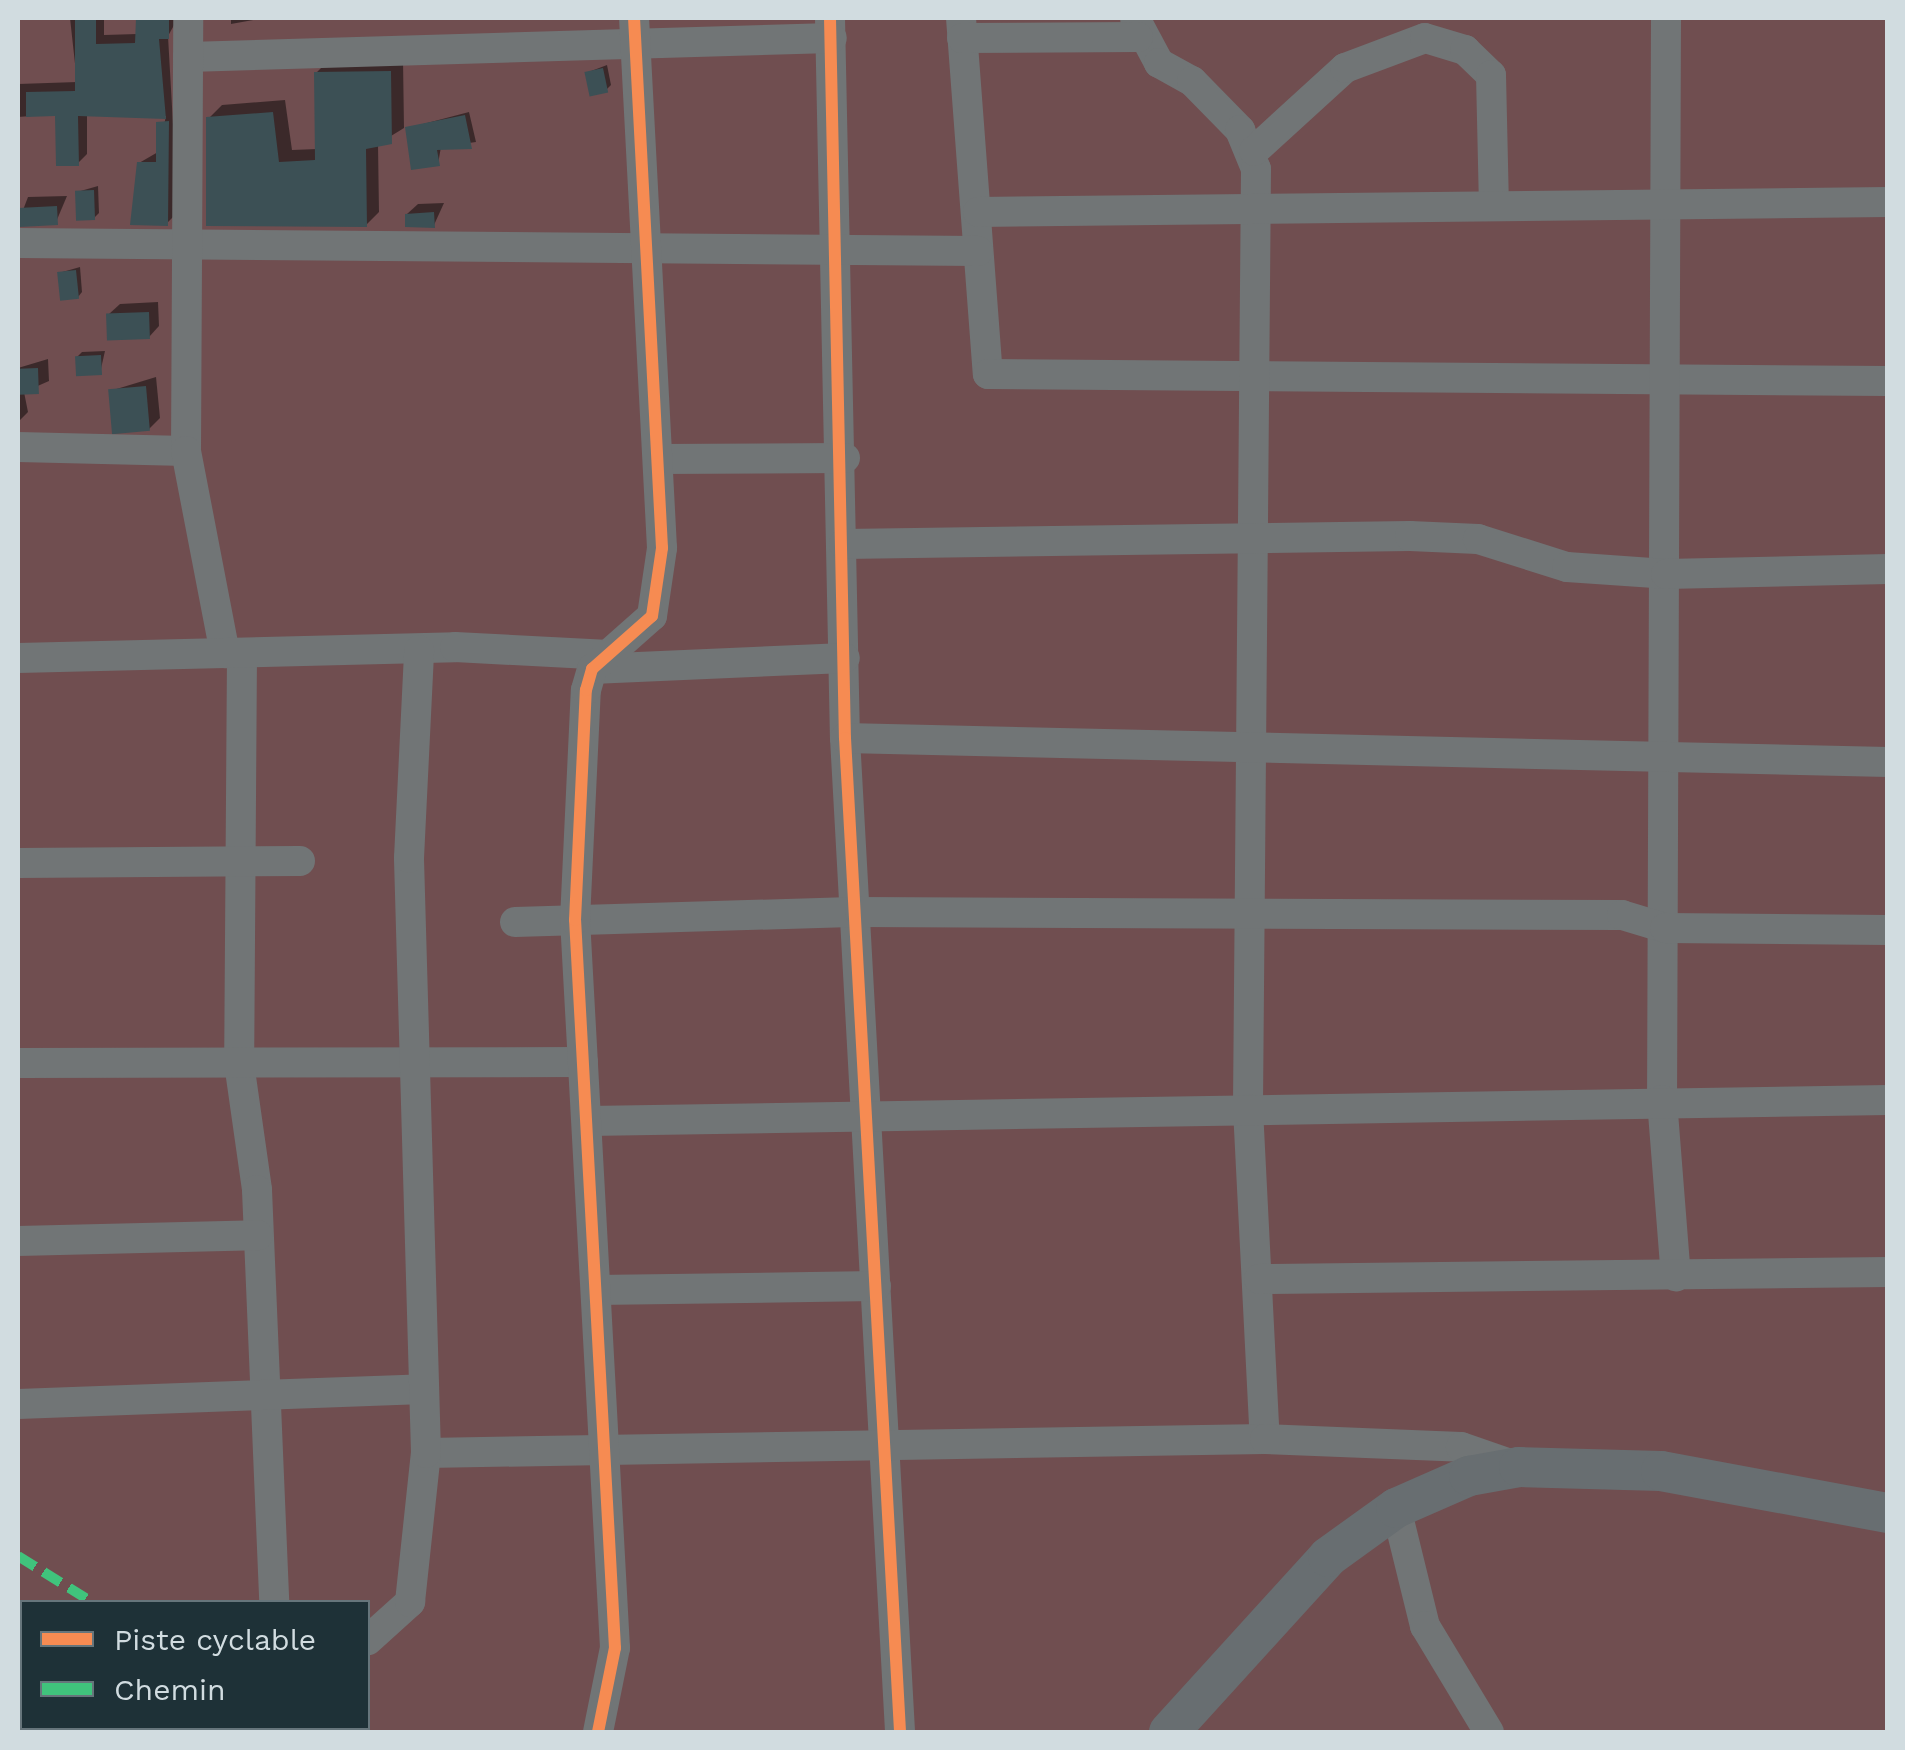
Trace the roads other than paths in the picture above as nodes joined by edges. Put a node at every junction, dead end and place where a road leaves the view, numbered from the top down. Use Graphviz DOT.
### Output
graph roads {
  1 [pos="188,18"];
  2 [pos="1666,18"];
  3 [pos="1137,27"];
  4 [pos="831,28"];
  5 [pos="961,28"];
  6 [pos="1426,28"];
  7 [pos="634,30"];
  8 [pos="188,57"];
  9 [pos="1254,151"];
  10 [pos="1888,202"];
  11 [pos="1670,203"];
  12 [pos="1494,206"];
  13 [pos="978,212"];
  14 [pos="1251,214"];
  15 [pos="192,241"];
  16 [pos="651,242"];
  17 [pos="18,243"];
  18 [pos="835,244"];
  19 [pos="978,251"];
  20 [pos="1253,378"];
  21 [pos="1888,381"];
  22 [pos="1667,386"];
  23 [pos="18,448"];
  24 [pos="186,451"];
  25 [pos="659,458"];
  26 [pos="845,458"];
  27 [pos="1253,538"];
  28 [pos="844,544"];
  29 [pos="1888,568"];
  30 [pos="1666,574"];
  31 [pos="420,650"];
  32 [pos="234,654"];
  33 [pos="18,658"];
  34 [pos="845,658"];
  35 [pos="600,662"];
  36 [pos="845,738"];
  37 [pos="1249,743"];
  38 [pos="1666,758"];
  39 [pos="1888,762"];
  40 [pos="300,861"];
  41 [pos="18,863"];
  42 [pos="235,863"];
  43 [pos="860,912"];
  44 [pos="1251,914"];
  45 [pos="575,920"];
  46 [pos="515,922"];
  47 [pos="1665,928"];
  48 [pos="1888,930"];
  49 [pos="412,1062"];
  50 [pos="583,1062"];
  51 [pos="18,1063"];
  52 [pos="239,1064"];
  53 [pos="1662,1100"];
  54 [pos="1888,1100"];
  55 [pos="1248,1109"];
  56 [pos="870,1116"];
  57 [pos="588,1121"];
  58 [pos="258,1235"];
  59 [pos="18,1241"];
  60 [pos="1888,1272"];
  61 [pos="1676,1276"];
  62 [pos="1258,1280"];
  63 [pos="876,1286"];
  64 [pos="596,1290"];
  65 [pos="424,1388"];
  66 [pos="265,1392"];
  67 [pos="18,1404"];
  68 [pos="1265,1439"];
  69 [pos="882,1448"];
  70 [pos="426,1453"];
  71 [pos="604,1455"];
  72 [pos="1519,1467"];
  73 [pos="1396,1508"];
  74 [pos="1888,1513"];
  75 [pos="274,1600"];
  76 [pos="370,1638"];
  77 [pos="598,1732"];
  78 [pos="900,1732"];
  79 [pos="1168,1732"];
  80 [pos="1489,1732"];
  1 -- 8 [label="street"];
  2 -- 11 [label="street"];
  3 -- 5 [label="street"];
  3 -- 9 [label="street"];
  4 -- 7 [label="street"];
  4 -- 18 [label="street"];
  5 -- 13 [label="street"];
  6 -- 9 [label="street"];
  6 -- 12 [label="street"];
  7 -- 8 [label="street"];
  7 -- 16 [label="street"];
  8 -- 15 [label="street"];
  9 -- 14 [label="street"];
  10 -- 11 [label="street"];
  11 -- 12 [label="street"];
  11 -- 22 [label="street"];
  12 -- 14 [label="street"];
  13 -- 14 [label="street"];
  13 -- 19 [label="street"];
  14 -- 20 [label="street"];
  15 -- 16 [label="street"];
  15 -- 17 [label="street"];
  15 -- 24 [label="street"];
  16 -- 18 [label="street"];
  16 -- 25 [label="street"];
  18 -- 19 [label="street"];
  18 -- 26 [label="street"];
  19 -- 20 [label="street"];
  20 -- 22 [label="street"];
  20 -- 27 [label="street"];
  21 -- 22 [label="street"];
  22 -- 30 [label="street"];
  23 -- 24 [label="street"];
  24 -- 32 [label="street"];
  25 -- 26 [label="street"];
  25 -- 35 [label="street"];
  26 -- 28 [label="street"];
  27 -- 28 [label="street"];
  27 -- 30 [label="street"];
  27 -- 37 [label="street"];
  28 -- 34 [label="street"];
  29 -- 30 [label="street"];
  30 -- 38 [label="street"];
  31 -- 32 [label="street"];
  31 -- 35 [label="street"];
  31 -- 49 [label="street"];
  32 -- 33 [label="street"];
  32 -- 42 [label="street"];
  34 -- 35 [label="street"];
  34 -- 36 [label="street"];
  35 -- 45 [label="street"];
  36 -- 37 [label="street"];
  36 -- 43 [label="street"];
  37 -- 38 [label="street"];
  37 -- 44 [label="street"];
  38 -- 39 [label="street"];
  38 -- 47 [label="street"];
  40 -- 42 [label="street"];
  41 -- 42 [label="street"];
  42 -- 52 [label="street"];
  43 -- 44 [label="street"];
  43 -- 45 [label="street"];
  43 -- 56 [label="street"];
  44 -- 47 [label="street"];
  44 -- 55 [label="street"];
  45 -- 46 [label="street"];
  45 -- 50 [label="street"];
  47 -- 48 [label="street"];
  47 -- 53 [label="street"];
  49 -- 50 [label="street"];
  49 -- 52 [label="street"];
  49 -- 65 [label="street"];
  50 -- 57 [label="street"];
  51 -- 52 [label="street"];
  52 -- 58 [label="street"];
  53 -- 54 [label="street"];
  53 -- 55 [label="street"];
  53 -- 61 [label="street"];
  55 -- 56 [label="street"];
  55 -- 62 [label="street"];
  56 -- 57 [label="street"];
  56 -- 63 [label="street"];
  57 -- 64 [label="street"];
  58 -- 59 [label="street"];
  58 -- 66 [label="street"];
  60 -- 61 [label="street"];
  61 -- 62 [label="street"];
  62 -- 68 [label="street"];
  63 -- 64 [label="street"];
  63 -- 69 [label="street"];
  64 -- 71 [label="street"];
  65 -- 66 [label="street"];
  65 -- 70 [label="street"];
  66 -- 67 [label="street"];
  66 -- 75 [label="street"];
  68 -- 69 [label="street"];
  68 -- 72 [label="street"];
  69 -- 71 [label="street"];
  69 -- 78 [label="street"];
  70 -- 71 [label="street"];
  70 -- 76 [label="street"];
  71 -- 77 [label="street"];
  72 -- 73 [label="street"];
  72 -- 74 [label="street"];
  73 -- 79 [label="street"];
  73 -- 80 [label="street"];
}
